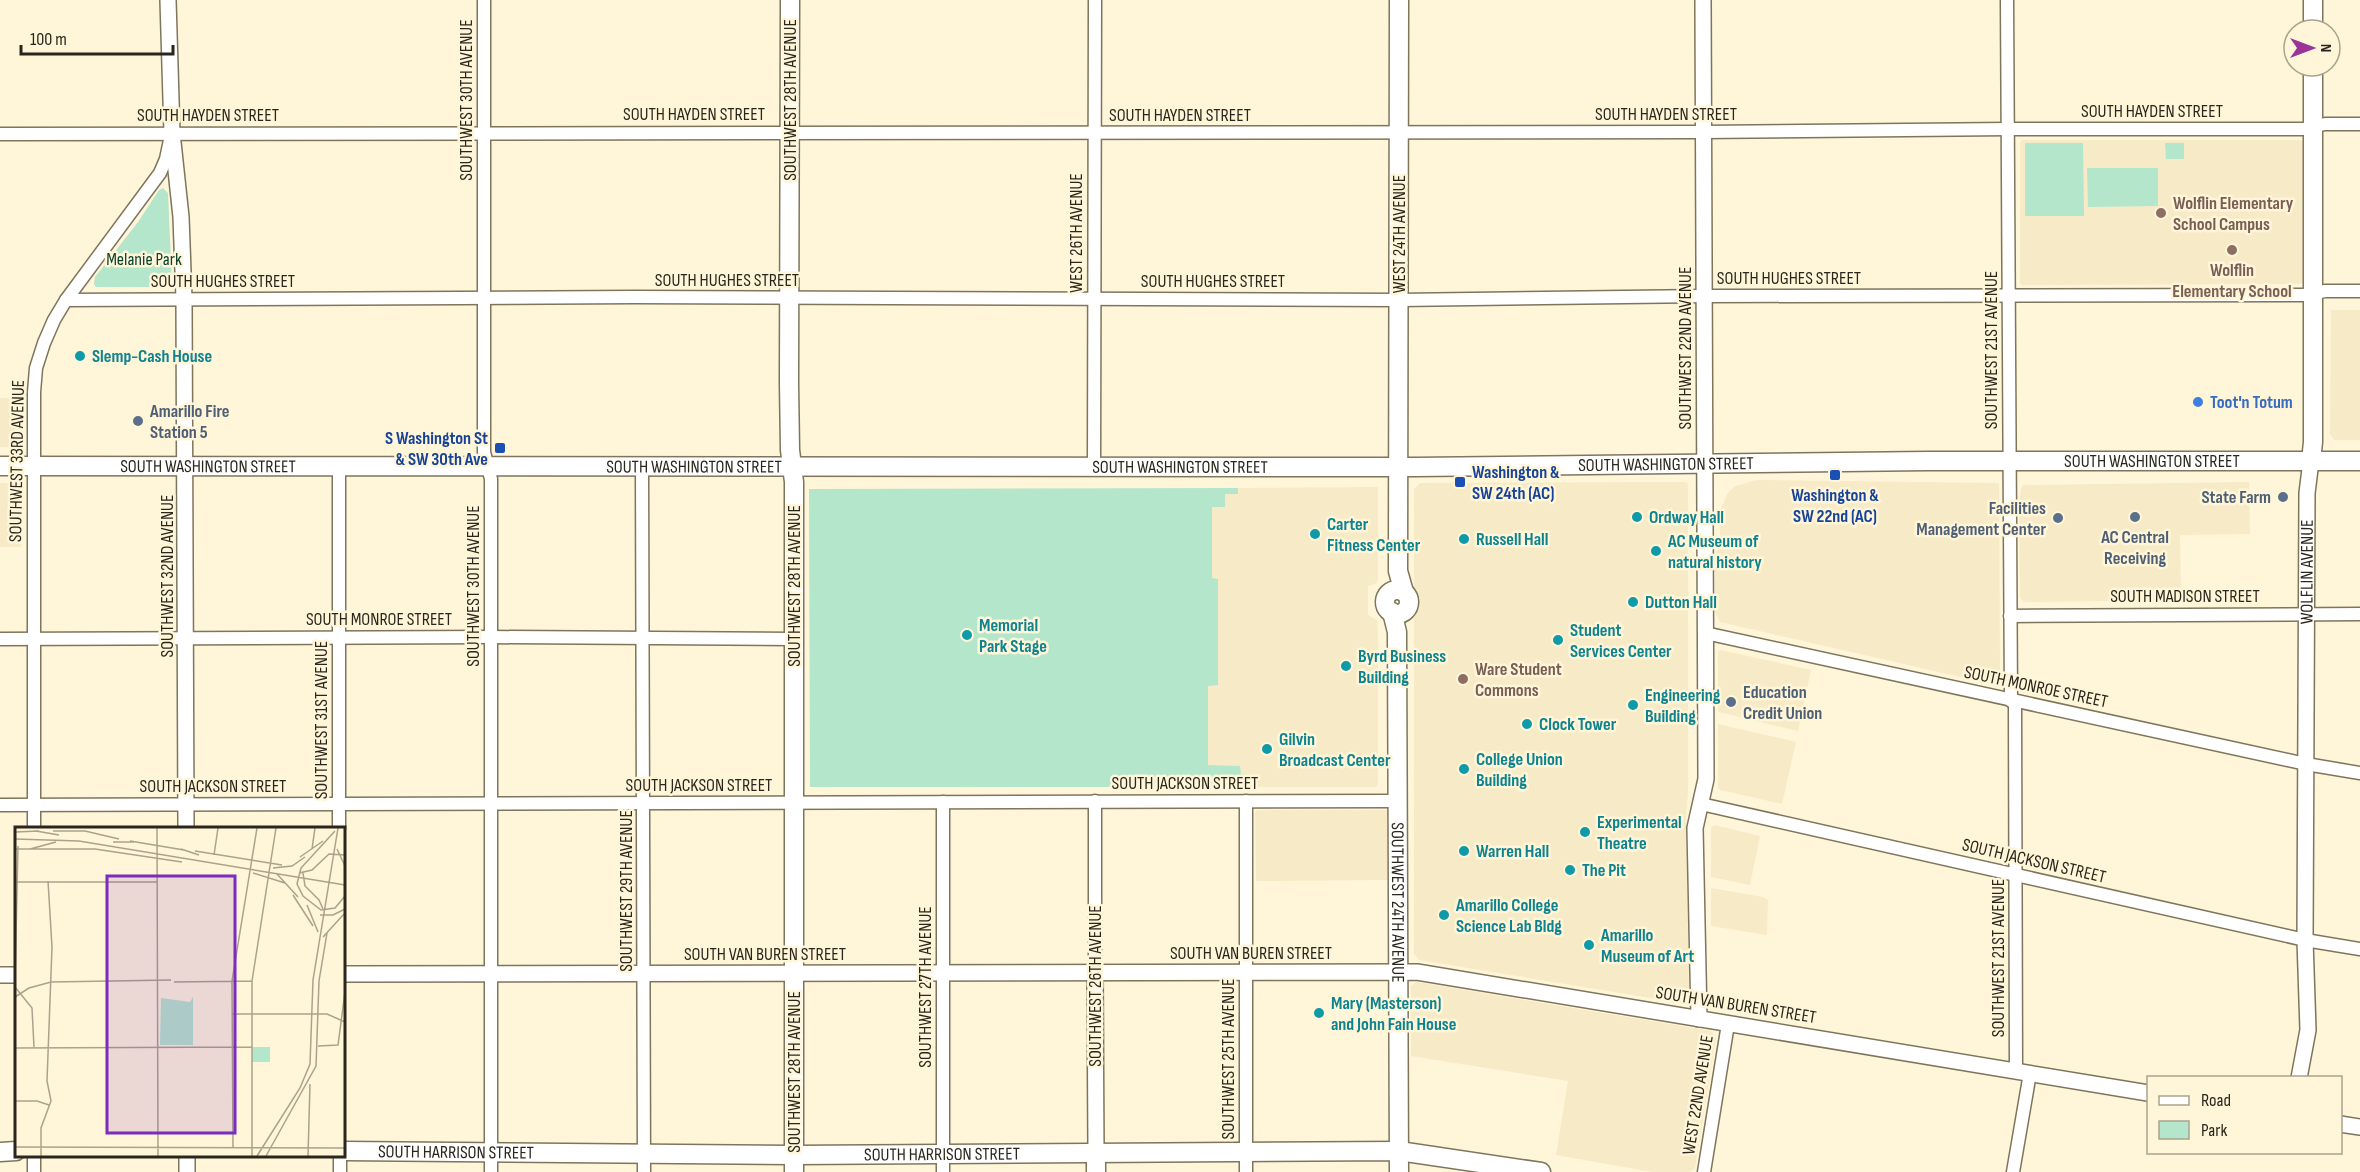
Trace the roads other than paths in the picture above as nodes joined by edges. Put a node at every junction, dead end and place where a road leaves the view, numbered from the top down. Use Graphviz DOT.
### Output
graph roads {
  1 [pos="168,0"];
  2 [pos="484,0"];
  3 [pos="790,0"];
  4 [pos="1095,0"];
  5 [pos="1399,0"];
  6 [pos="1703,0"];
  7 [pos="2007,0"];
  8 [pos="2313,0"];
  9 [pos="2313,18"];
  10 [pos="2313,78"];
  11 [pos="2360,124"];
  12 [pos="2313,127"];
  13 [pos="2009,129"];
  14 [pos="484,132"];
  15 [pos="791,132"];
  16 [pos="1703,132"];
  17 [pos="172,133"];
  18 [pos="1399,133"];
  19 [pos="0,134"];
  20 [pos="1094,134"];
  21 [pos="2360,291"];
  22 [pos="2313,293"];
  23 [pos="1705,296"];
  24 [pos="2009,296"];
  25 [pos="484,298"];
  26 [pos="791,298"];
  27 [pos="1094,298"];
  28 [pos="184,299"];
  29 [pos="66,300"];
  30 [pos="1399,300"];
  31 [pos="2009,461"];
  32 [pos="2311,461"];
  33 [pos="2360,461"];
  34 [pos="1704,463"];
  35 [pos="0,466"];
  36 [pos="33,466"];
  37 [pos="642,466"];
  38 [pos="792,466"];
  39 [pos="186,467"];
  40 [pos="488,467"];
  41 [pos="1094,467"];
  42 [pos="1398,467"];
  43 [pos="339,468"];
  44 [pos="2307,614"];
  45 [pos="2360,614"];
  46 [pos="2010,616"];
  47 [pos="1705,633"];
  48 [pos="491,637"];
  49 [pos="187,638"];
  50 [pos="339,638"];
  51 [pos="0,639"];
  52 [pos="643,639"];
  53 [pos="794,639"];
  54 [pos="33,640"];
  55 [pos="2013,701"];
  56 [pos="2306,764"];
  57 [pos="2360,773"];
  58 [pos="1095,801"];
  59 [pos="1246,801"];
  60 [pos="1398,801"];
  61 [pos="943,802"];
  62 [pos="491,803"];
  63 [pos="644,803"];
  64 [pos="795,803"];
  65 [pos="186,804"];
  66 [pos="340,804"];
  67 [pos="1701,804"];
  68 [pos="0,805"];
  69 [pos="34,805"];
  70 [pos="34,827"];
  71 [pos="186,827"];
  72 [pos="339,827"];
  73 [pos="2016,875"];
  74 [pos="2305,940"];
  75 [pos="2360,949"];
  76 [pos="1398,971"];
  77 [pos="1246,972"];
  78 [pos="345,974"];
  79 [pos="490,974"];
  80 [pos="645,974"];
  81 [pos="794,974"];
  82 [pos="943,974"];
  83 [pos="1095,974"];
  84 [pos="1699,1019"];
  85 [pos="1728,1024"];
  86 [pos="2023,1072"];
  87 [pos="2300,1076"];
  88 [pos="2147,1093"];
  89 [pos="2342,1124"];
  90 [pos="2360,1127"];
  91 [pos="15,1151"];
  92 [pos="345,1151"];
  93 [pos="1246,1151"];
  94 [pos="1399,1151"];
  95 [pos="0,1152"];
  96 [pos="491,1152"];
  97 [pos="1096,1152"];
  98 [pos="645,1154"];
  99 [pos="794,1163"];
  100 [pos="943,1163"];
  101 [pos="491,1172"];
  102 [pos="644,1172"];
  103 [pos="1096,1172"];
  104 [pos="1246,1172"];
  105 [pos="1399,1172"];
  106 [pos="1541,1172"];
  107 [pos="1704,1172"];
  108 [pos="2013,1172"];
  1 -- 17 [label="street, SOUTHWEST 32ND AVENUE"];
  2 -- 14 [label="street, SOUTHWEST 30TH AVENUE"];
  3 -- 15 [label="main road, SOUTHWEST 28TH AVENUE"];
  4 -- 20 [label="street, WEST 26TH AVENUE"];
  5 -- 18 [label="main road, WEST 24TH AVENUE"];
  6 -- 16 [label="street, SOUTHWEST 22ND AVENUE"];
  7 -- 13 [label="street, SOUTHWEST 21ST AVENUE"];
  8 -- 9 [label="main road"];
  10 -- 12 [label="main road, WOLFLIN AVENUE"];
  11 -- 12 [label="street, SOUTH HAYDEN STREET"];
  12 -- 13 [label="street, SOUTH HAYDEN STREET"];
  12 -- 22 [label="main road, WOLFLIN AVENUE"];
  13 -- 16 [label="street, SOUTH HAYDEN STREET"];
  13 -- 24 [label="street, SOUTHWEST 21ST AVENUE"];
  14 -- 15 [label="street, SOUTH HAYDEN STREET"];
  14 -- 17 [label="street, SOUTH HAYDEN STREET"];
  14 -- 25 [label="street, SOUTHWEST 30TH AVENUE"];
  15 -- 20 [label="street, SOUTH HAYDEN STREET"];
  15 -- 26 [label="main road, SOUTHWEST 28TH AVENUE"];
  16 -- 18 [label="street, SOUTH HAYDEN STREET"];
  16 -- 23 [label="street, SOUTHWEST 22ND AVENUE"];
  17 -- 19 [label="street, SOUTH HAYDEN STREET"];
  17 -- 28 [label="street, SOUTHWEST 32ND AVENUE"];
  17 -- 29 [label="street, SOUTHWEST 33RD AVENUE"];
  18 -- 20 [label="street, SOUTH HAYDEN STREET"];
  18 -- 30 [label="main road, WEST 24TH AVENUE"];
  20 -- 27 [label="street, WEST 26TH AVENUE"];
  21 -- 22 [label="street, SOUTH HUGHES STREET"];
  22 -- 24 [label="street, SOUTH HUGHES STREET"];
  22 -- 32 [label="main road, WOLFLIN AVENUE"];
  23 -- 24 [label="street, SOUTH HUGHES STREET"];
  23 -- 30 [label="street, SOUTH HUGHES STREET"];
  23 -- 34 [label="street, SOUTHWEST 22ND AVENUE"];
  24 -- 31 [label="street, SOUTHWEST 21ST AVENUE"];
  25 -- 26 [label="street, SOUTH HUGHES STREET"];
  25 -- 28 [label="street, SOUTH HUGHES STREET"];
  25 -- 40 [label="street, SOUTHWEST 30TH AVENUE"];
  26 -- 27 [label="street, SOUTH HUGHES STREET"];
  26 -- 38 [label="main road, SOUTHWEST 28TH AVENUE"];
  27 -- 30 [label="street, SOUTH HUGHES STREET"];
  27 -- 41 [label="street, WEST 26TH AVENUE"];
  28 -- 29 [label="street, SOUTH HUGHES STREET"];
  28 -- 39 [label="street, SOUTHWEST 32ND AVENUE"];
  29 -- 36 [label="street, SOUTHWEST 33RD AVENUE"];
  30 -- 42 [label="main road, WEST 24TH AVENUE"];
  31 -- 32 [label="main road, SOUTH WASHINGTON STREET"];
  31 -- 34 [label="main road, SOUTH WASHINGTON STREET"];
  31 -- 46 [label="street, SOUTHWEST 21ST AVENUE"];
  32 -- 33 [label="main road, SOUTH WASHINGTON STREET"];
  32 -- 44 [label="street, WOLFLIN AVENUE"];
  34 -- 42 [label="main road, SOUTH WASHINGTON STREET"];
  34 -- 47 [label="street, SOUTHWEST 22ND AVENUE"];
  35 -- 36 [label="main road, SOUTH WASHINGTON STREET"];
  36 -- 39 [label="main road, SOUTH WASHINGTON STREET"];
  36 -- 54 [label="street, SOUTHWEST 33RD AVENUE"];
  37 -- 38 [label="main road, SOUTH WASHINGTON STREET"];
  37 -- 40 [label="main road, SOUTH WASHINGTON STREET"];
  37 -- 52 [label="street, SOUTHWEST 29TH AVENUE"];
  38 -- 41 [label="main road, SOUTH WASHINGTON STREET"];
  38 -- 53 [label="main road, SOUTHWEST 28TH AVENUE"];
  39 -- 43 [label="main road, SOUTH WASHINGTON STREET"];
  39 -- 49 [label="street, SOUTHWEST 32ND AVENUE"];
  40 -- 43 [label="main road, SOUTH WASHINGTON STREET"];
  40 -- 48 [label="street, SOUTHWEST 30TH AVENUE"];
  41 -- 42 [label="main road, SOUTH WASHINGTON STREET"];
  42 -- 60 [label="main road, SOUTHWEST 24TH AVENUE"];
  43 -- 50 [label="street, SOUTHWEST 31ST AVENUE"];
  44 -- 45 [label="street, SOUTH MADISON STREET"];
  44 -- 46 [label="street, SOUTH MADISON STREET"];
  44 -- 56 [label="street, WOLFLIN AVENUE"];
  46 -- 55 [label="street, SOUTHWEST 21ST AVENUE"];
  47 -- 55 [label="street, SOUTH MONROE STREET"];
  47 -- 67 [label="street, SOUTHWEST 22ND AVENUE"];
  48 -- 50 [label="street, SOUTH MONROE STREET"];
  48 -- 52 [label="street, SOUTH MONROE STREET"];
  48 -- 62 [label="street, SOUTHWEST 30TH AVENUE"];
  49 -- 50 [label="street, SOUTH MONROE STREET"];
  49 -- 54 [label="street, SOUTH MONROE STREET"];
  49 -- 65 [label="street, SOUTHWEST 32ND AVENUE"];
  50 -- 66 [label="street, SOUTHWEST 31ST AVENUE"];
  51 -- 54 [label="street, SOUTH MONROE STREET"];
  52 -- 53 [label="street, SOUTH MONROE STREET"];
  52 -- 63 [label="street, SOUTHWEST 29TH AVENUE"];
  53 -- 64 [label="main road, SOUTHWEST 28TH AVENUE"];
  54 -- 69 [label="street, SOUTHWEST 33RD AVENUE"];
  55 -- 56 [label="street, SOUTH MONROE STREET"];
  55 -- 73 [label="street, SOUTHWEST 21ST AVENUE"];
  56 -- 57 [label="street, SOUTH MONROE STREET"];
  56 -- 74 [label="street, WOLFLIN AVENUE"];
  58 -- 59 [label="street, SOUTH JACKSON STREET"];
  58 -- 61 [label="street, SOUTH JACKSON STREET"];
  58 -- 83 [label="street, SOUTHWEST 26TH AVENUE"];
  59 -- 60 [label="street, SOUTH JACKSON STREET"];
  59 -- 77 [label="street, SOUTHWEST 25TH AVENUE"];
  60 -- 76 [label="main road, SOUTHWEST 24TH AVENUE"];
  61 -- 64 [label="street, SOUTH JACKSON STREET"];
  61 -- 82 [label="street, SOUTHWEST 27TH AVENUE"];
  62 -- 63 [label="street, SOUTH JACKSON STREET"];
  62 -- 66 [label="street, SOUTH JACKSON STREET"];
  62 -- 79 [label="street, SOUTHWEST 30TH AVENUE"];
  63 -- 64 [label="street, SOUTH JACKSON STREET"];
  63 -- 80 [label="street, SOUTHWEST 29TH AVENUE"];
  64 -- 81 [label="main road, SOUTHWEST 28TH AVENUE"];
  65 -- 66 [label="street, SOUTH JACKSON STREET"];
  65 -- 69 [label="street, SOUTH JACKSON STREET"];
  65 -- 71 [label="street, SOUTHWEST 32ND AVENUE"];
  66 -- 72 [label="street, SOUTHWEST 31ST AVENUE"];
  67 -- 73 [label="street, SOUTH JACKSON STREET"];
  67 -- 84 [label="street, SOUTHWEST 22ND AVENUE"];
  68 -- 69 [label="street, SOUTH JACKSON STREET"];
  69 -- 70 [label="street, SOUTHWEST 33RD AVENUE"];
  73 -- 74 [label="street, SOUTH JACKSON STREET"];
  73 -- 86 [label="street, SOUTHWEST 21ST AVENUE"];
  74 -- 75 [label="street, SOUTH JACKSON STREET"];
  74 -- 87 [label="street, WOLFLIN AVENUE"];
  76 -- 77 [label="street, SOUTH VAN BUREN STREET"];
  76 -- 84 [label="street, SOUTH VAN BUREN STREET"];
  76 -- 94 [label="main road, SOUTHWEST 24TH AVENUE"];
  77 -- 83 [label="street, SOUTH VAN BUREN STREET"];
  77 -- 93 [label="street, SOUTHWEST 25TH AVENUE"];
  78 -- 79 [label="street, SOUTH VAN BUREN STREET"];
  79 -- 80 [label="street, SOUTH VAN BUREN STREET"];
  79 -- 96 [label="street, SOUTHWEST 30TH AVENUE"];
  80 -- 81 [label="street, SOUTH VAN BUREN STREET"];
  80 -- 98 [label="street, SOUTHWEST 29TH AVENUE"];
  81 -- 82 [label="street, SOUTH VAN BUREN STREET"];
  81 -- 99 [label="main road, SOUTHWEST 28TH AVENUE"];
  82 -- 83 [label="street, SOUTH VAN BUREN STREET"];
  82 -- 100 [label="street, SOUTHWEST 27TH AVENUE"];
  83 -- 97 [label="street, SOUTHWEST 26TH AVENUE"];
  84 -- 85 [label="street, SOUTH VAN BUREN STREET"];
  85 -- 86 [label="street, SOUTH VAN BUREN STREET"];
  85 -- 107 [label="street, WEST 22ND AVENUE"];
  86 -- 88 [label="street, SOUTH VAN BUREN STREET"];
  86 -- 108 [label="street, SOUTHWEST 21ST AVENUE"];
  89 -- 90 [label="street"];
  91 -- 95 [label="main road"];
  92 -- 96 [label="main road, SOUTH HARRISON STREET"];
  93 -- 94 [label="main road, SOUTH HARRISON STREET"];
  93 -- 97 [label="main road, SOUTH HARRISON STREET"];
  93 -- 104 [label="street, SOUTHWEST 25TH AVENUE"];
  94 -- 105 [label="main road, SOUTHWEST 24TH AVENUE"];
  94 -- 106 [label="main road, SOUTH HARRISON STREET"];
  96 -- 98 [label="main road, SOUTH HARRISON STREET"];
  96 -- 101 [label="street, SOUTHWEST 30TH AVENUE"];
  97 -- 100 [label="main road, SOUTH HARRISON STREET"];
  97 -- 103 [label="main road, SOUTHWEST 26TH AVENUE"];
  98 -- 99 [label="main road, SOUTH HARRISON STREET"];
  98 -- 102 [label="street, SOUTHWEST 29TH AVENUE"];
  99 -- 100 [label="main road, SOUTH HARRISON STREET"];
}
